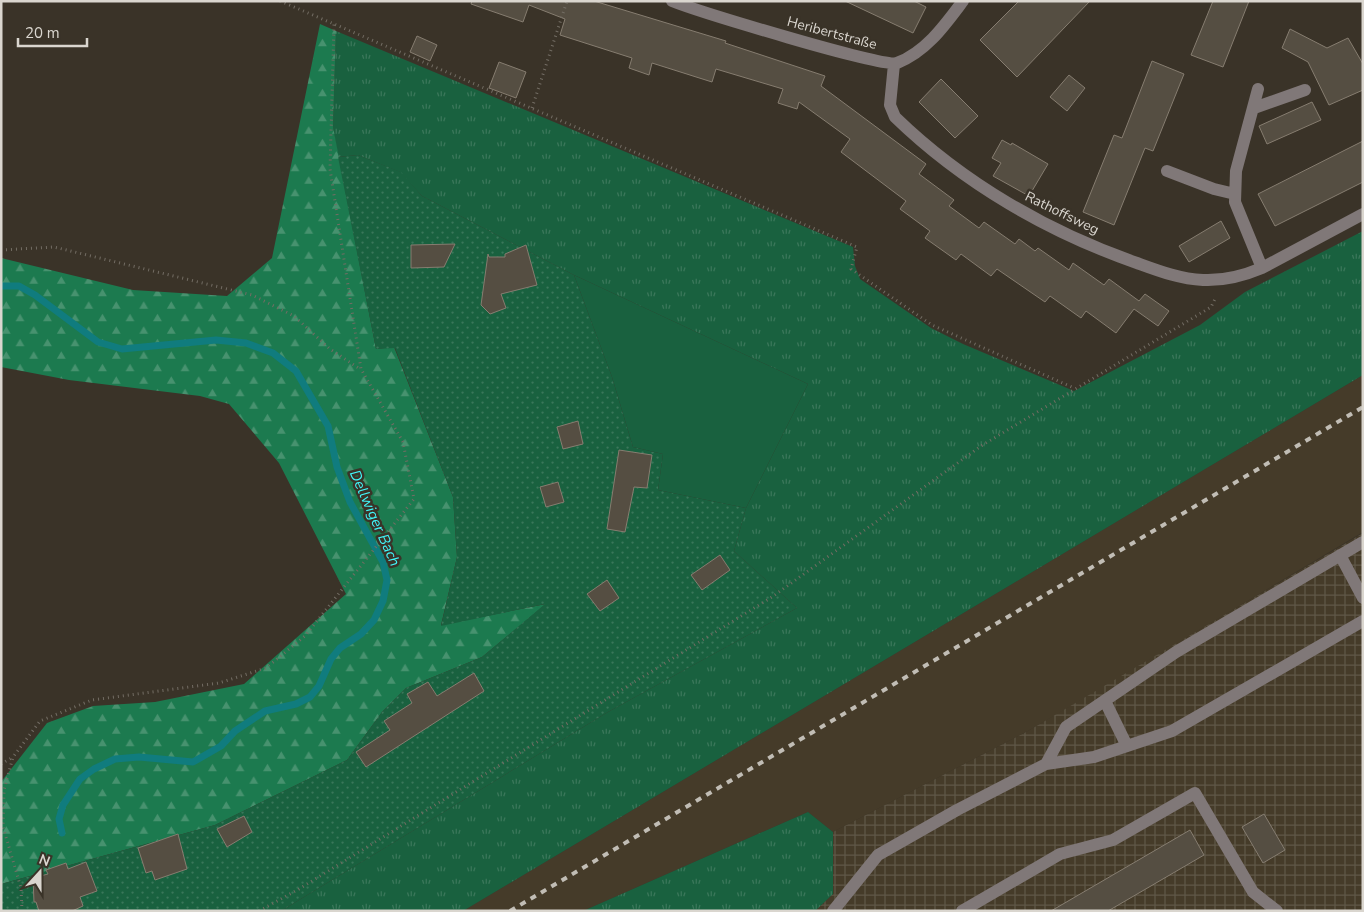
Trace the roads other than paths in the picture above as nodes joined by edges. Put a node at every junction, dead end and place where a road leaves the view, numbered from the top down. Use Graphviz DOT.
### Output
graph roads {
  1 [pos="672,1"];
  2 [pos="963,1"];
  3 [pos="894,64"];
  4 [pos="1258,88"];
  5 [pos="1305,90"];
  6 [pos="1254,108"];
  7 [pos="1167,170"];
  8 [pos="1235,194"];
  9 [pos="1363,214"];
  10 [pos="1262,268"];
  11 [pos="1363,542"];
  12 [pos="1340,555"];
  13 [pos="1363,598"];
  14 [pos="1363,621"];
  15 [pos="1105,701"];
  16 [pos="1127,746"];
  17 [pos="1046,764"];
  18 [pos="833,911"];
  19 [pos="962,911"];
  20 [pos="1277,911"];
  1 -- 3 [label="street, Heribertstraße"];
  2 -- 3 [label="street"];
  3 -- 10 [label="street, Rathoffsweg"];
  4 -- 6 [label="street"];
  5 -- 6 [label="street"];
  6 -- 8 [label="street"];
  7 -- 8 [label="street"];
  8 -- 10 [label="street"];
  9 -- 10 [label="street, Rathoffsweg"];
  11 -- 12 [label="street"];
  12 -- 13 [label="street"];
  12 -- 15 [label="street"];
  14 -- 16 [label="street"];
  15 -- 16 [label="street"];
  15 -- 17 [label="street"];
  16 -- 17 [label="street"];
  17 -- 18 [label="street"];
  19 -- 20 [label="street"];
}
